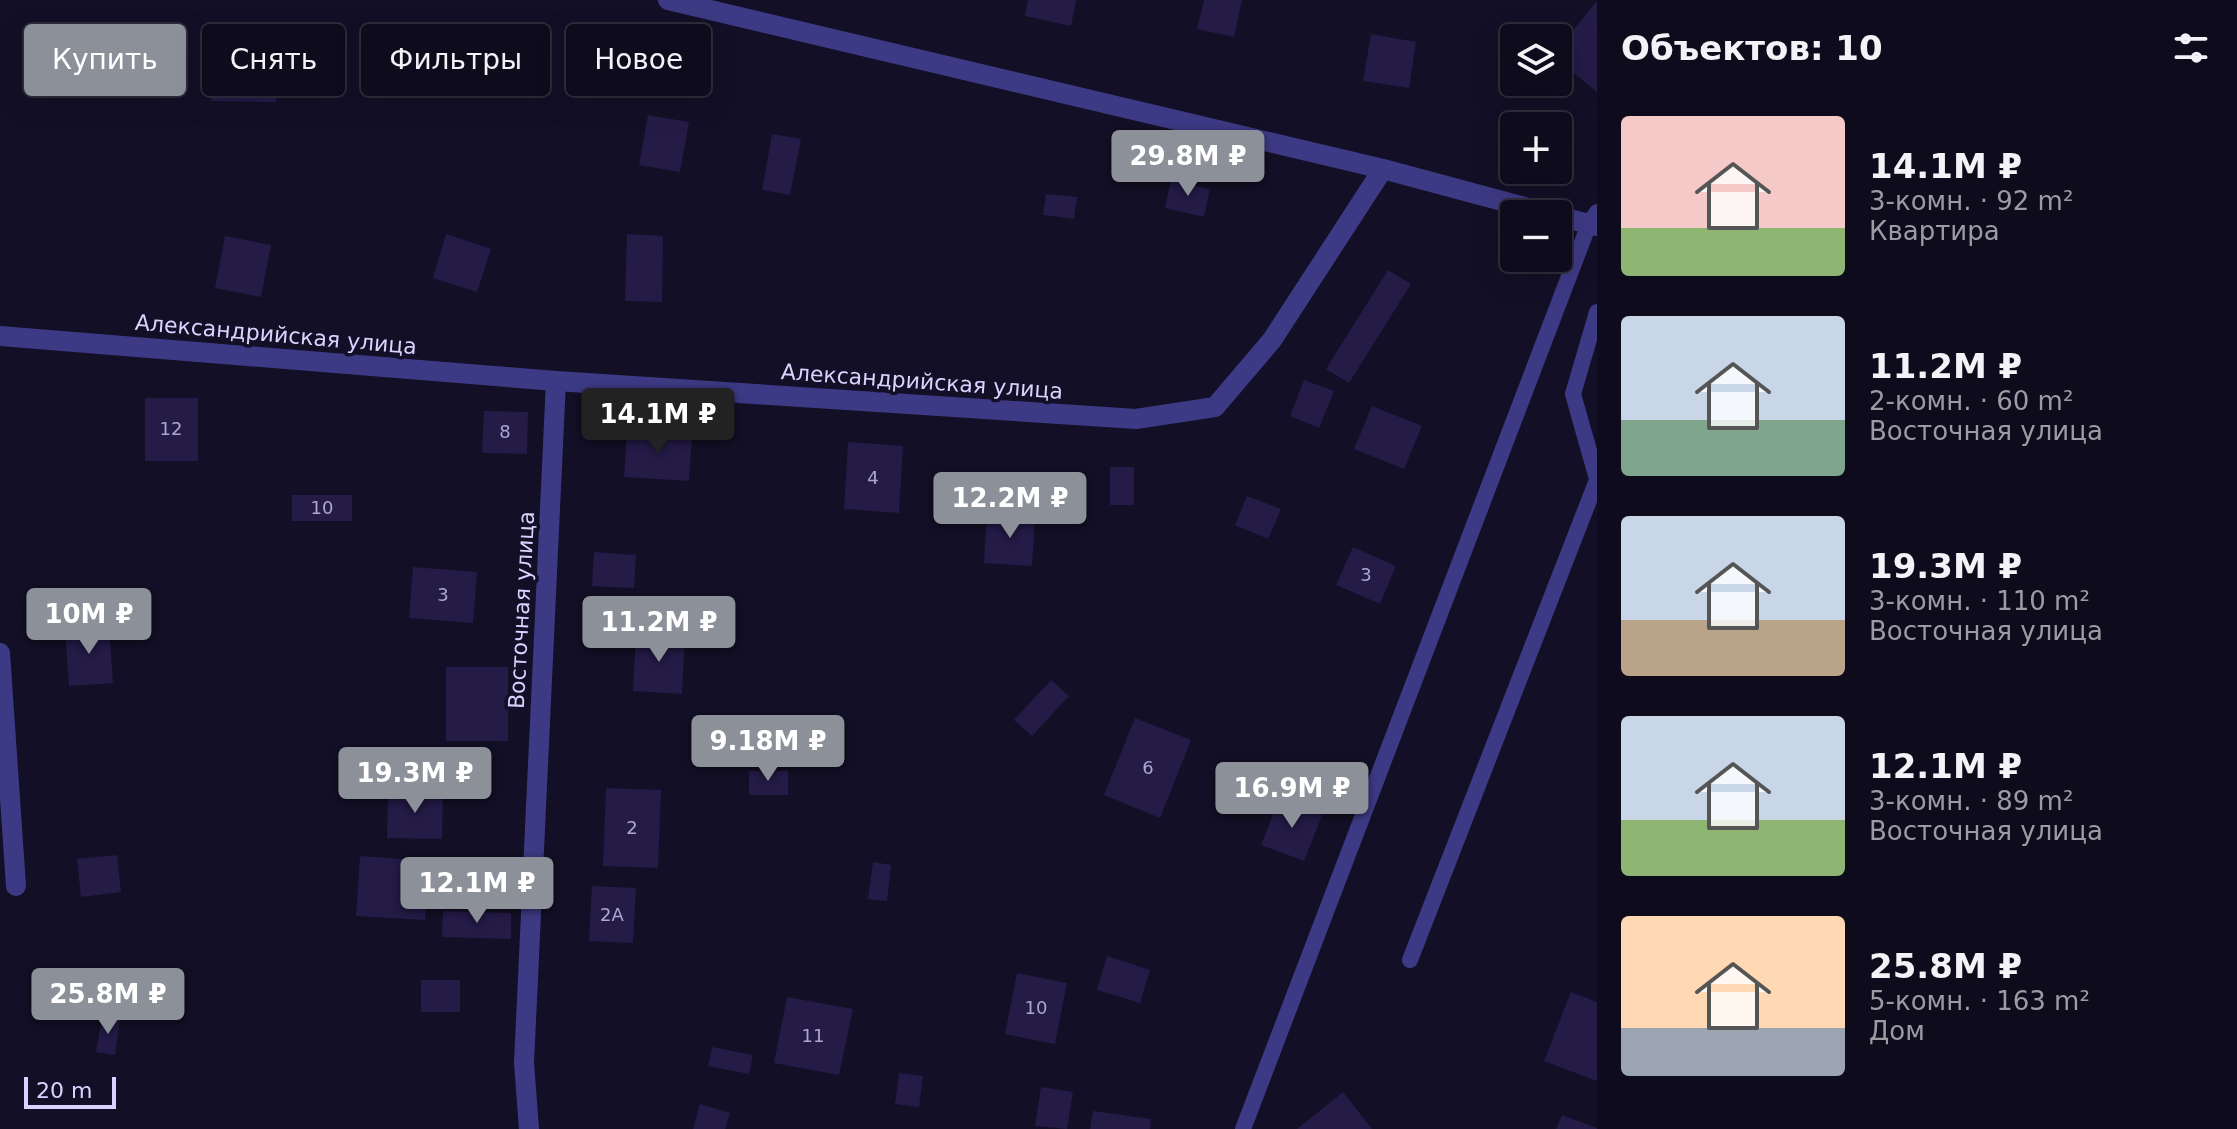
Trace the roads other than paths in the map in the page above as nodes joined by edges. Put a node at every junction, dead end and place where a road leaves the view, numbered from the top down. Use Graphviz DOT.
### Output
graph roads {
  1 [pos="668,0"];
  2 [pos="1383,169"];
  3 [pos="1500,200"];
  4 [pos="1572,218"];
  5 [pos="1594,221"];
  6 [pos="1597,312"];
  7 [pos="0,336"];
  8 [pos="556,381"];
  9 [pos="1597,479"];
  10 [pos="0,653"];
  11 [pos="16,886"];
  12 [pos="1410,960"];
  13 [pos="529,1129"];
  14 [pos="1243,1129"];
  1 -- 2 [label="street"];
  2 -- 3 [label="street"];
  2 -- 8 [label="street, Александрийская улица"];
  4 -- 5 [label="street"];
  5 -- 14 [label="lane"];
  6 -- 9 [label="lane"];
  7 -- 8 [label="street, Александрийская улица"];
  8 -- 13 [label="street, Восточная улица"];
  9 -- 12 [label="lane"];
  10 -- 11 [label="street"];
}
